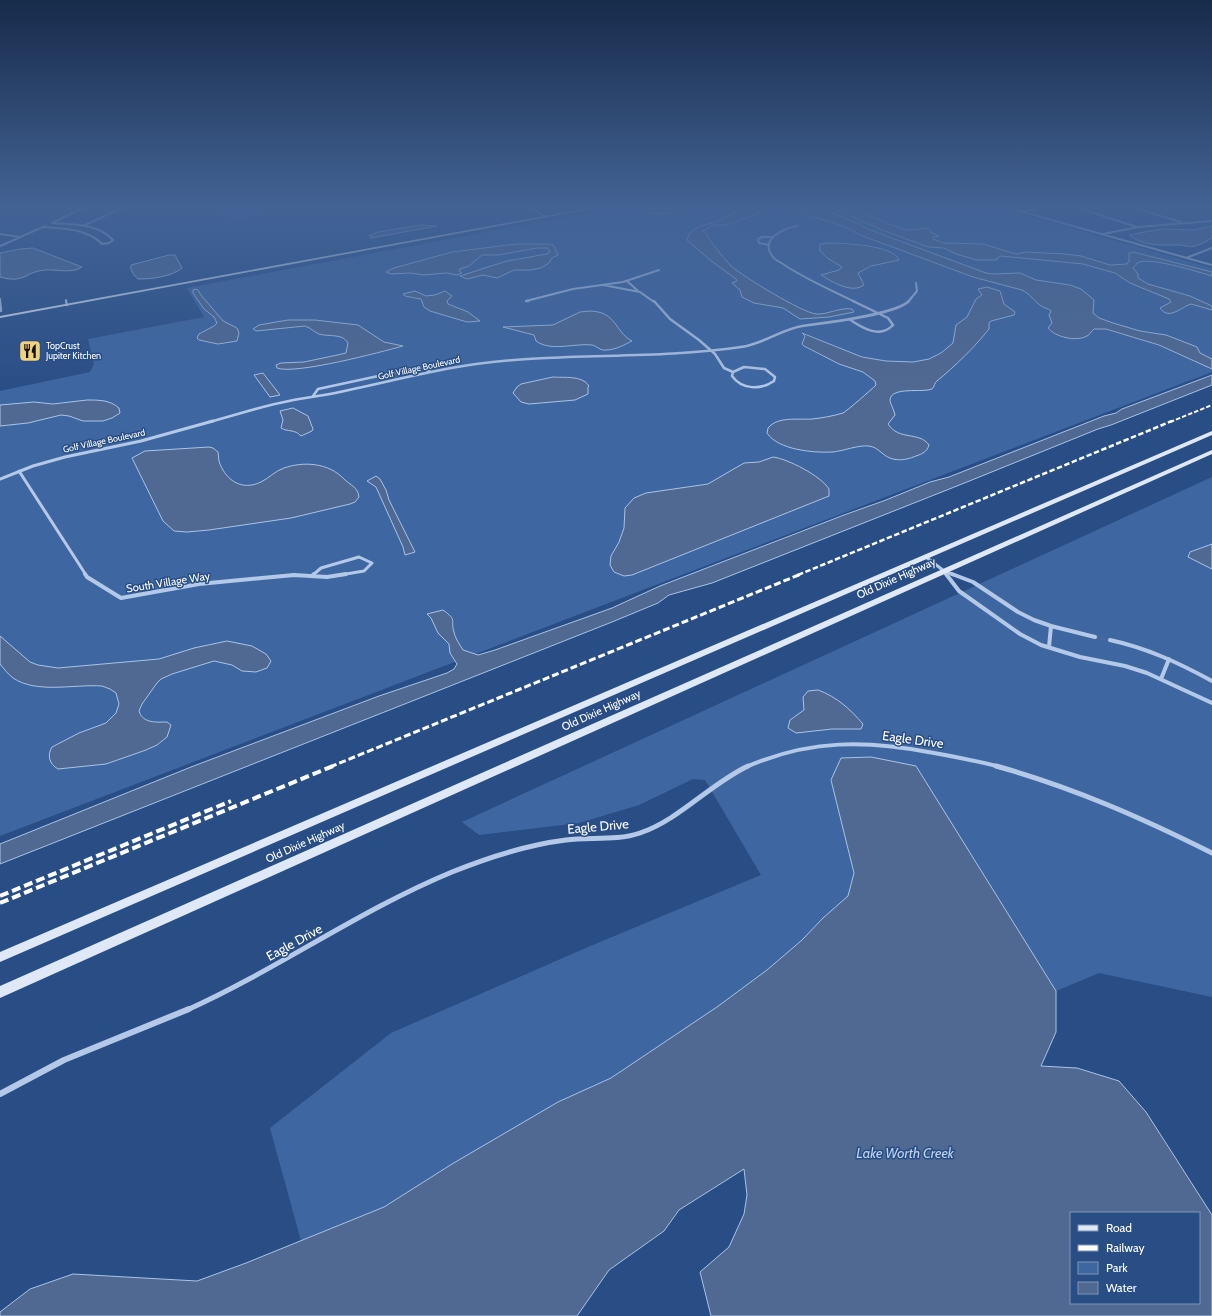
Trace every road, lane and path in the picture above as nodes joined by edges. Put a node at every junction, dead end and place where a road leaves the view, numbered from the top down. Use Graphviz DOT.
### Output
graph roads {
  1 [pos="252,266"];
  2 [pos="277,266"];
  3 [pos="786,266"];
  4 [pos="659,270"];
  5 [pos="627,281"];
  6 [pos="916,283"];
  7 [pos="603,285"];
  8 [pos="640,292"];
  9 [pos="0,299"];
  10 [pos="66,300"];
  11 [pos="526,301"];
  12 [pos="0,302"];
  13 [pos="67,305"];
  14 [pos="1,312"];
  15 [pos="878,313"];
  16 [pos="0,317"];
  17 [pos="848,319"];
  18 [pos="709,350"];
  19 [pos="431,372"];
  20 [pos="733,372"];
  21 [pos="313,396"];
  22 [pos="1212,433"];
  23 [pos="1212,452"];
  24 [pos="19,471"];
  25 [pos="0,480"];
  26 [pos="926,557"];
  27 [pos="944,571"];
  28 [pos="312,576"];
  29 [pos="1051,626"];
  30 [pos="1095,637"];
  31 [pos="1110,640"];
  32 [pos="1049,647"];
  33 [pos="1169,659"];
  34 [pos="1161,679"];
  35 [pos="1212,681"];
  36 [pos="1212,703"];
  37 [pos="1212,853"];
  38 [pos="0,957"];
  39 [pos="0,992"];
  40 [pos="0,1094"];
  1 -- 10 [label="main road"];
  2 -- 13 [label="main road"];
  3 -- 15 [label="street"];
  4 -- 5 [label="street"];
  5 -- 7 [label="street"];
  5 -- 8 [label="street"];
  6 -- 15 [label="street, Golf Village Boulevard"];
  7 -- 8 [label="street"];
  7 -- 11 [label="street"];
  8 -- 18 [label="street"];
  9 -- 12 [label="street"];
  10 -- 13 [label="street"];
  10 -- 14 [label="main road"];
  12 -- 14 [label="street"];
  13 -- 16 [label="main road"];
  15 -- 17 [label="street, Golf Village Boulevard"];
  15 -- 17 [label="street"];
  17 -- 18 [label="street, Golf Village Boulevard"];
  18 -- 19 [label="street, Golf Village Boulevard"];
  18 -- 20 [label="street"];
  19 -- 21 [label="street, Golf Village Boulevard"];
  19 -- 21 [label="street"];
  20 -- 20 [label="street"];
  21 -- 24 [label="street, Golf Village Boulevard"];
  22 -- 26 [label="main road, Old Dixie Highway"];
  23 -- 27 [label="main road, Old Dixie Highway"];
  24 -- 25 [label="street, Golf Village Boulevard"];
  24 -- 28 [label="street, South Village Way"];
  26 -- 27 [label="street"];
  26 -- 38 [label="main road, Old Dixie Highway"];
  27 -- 29 [label="street"];
  27 -- 32 [label="street"];
  27 -- 39 [label="main road, Old Dixie Highway"];
  28 -- 28 [label="street, South Village Way"];
  29 -- 30 [label="street"];
  29 -- 32 [label="street"];
  31 -- 33 [label="street"];
  32 -- 34 [label="street"];
  33 -- 34 [label="street"];
  33 -- 35 [label="street"];
  34 -- 36 [label="street"];
  37 -- 40 [label="street, Eagle Drive"];
}
